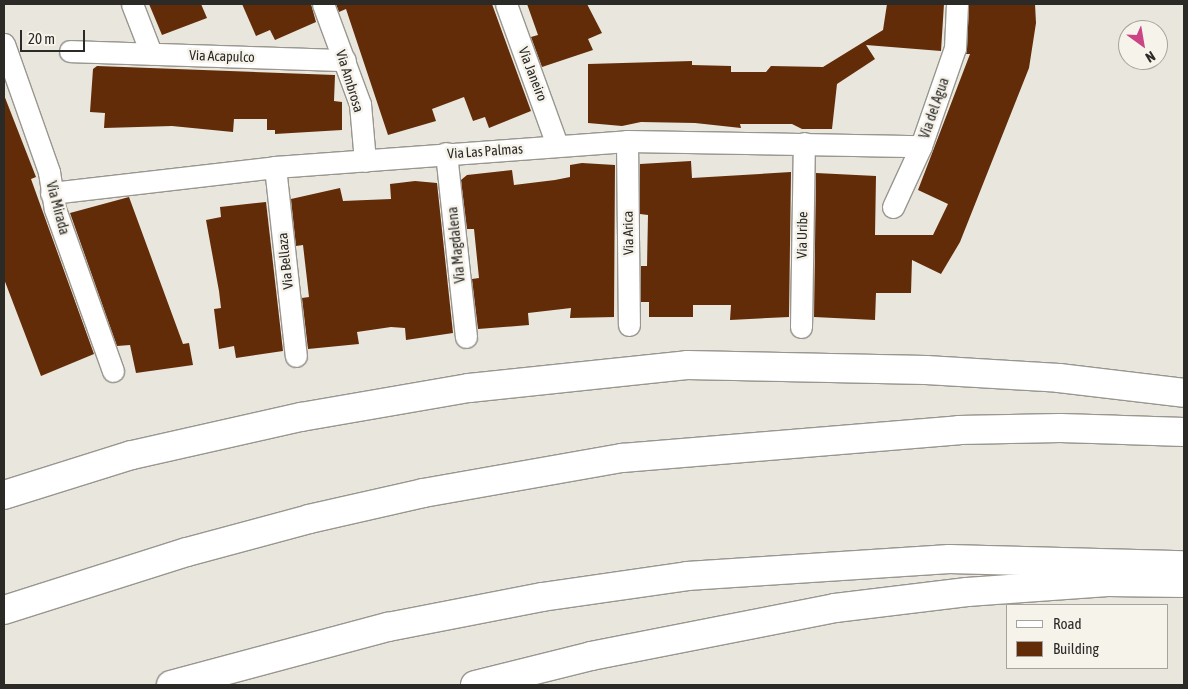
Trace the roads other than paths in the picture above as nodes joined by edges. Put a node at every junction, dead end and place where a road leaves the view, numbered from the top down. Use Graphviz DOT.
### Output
graph roads {
  1 [pos="132,4"];
  2 [pos="323,4"];
  3 [pos="506,4"];
  4 [pos="957,4"];
  5 [pos="4,44"];
  6 [pos="70,51"];
  7 [pos="151,53"];
  8 [pos="345,60"];
  9 [pos="627,141"];
  10 [pos="804,143"];
  11 [pos="557,145"];
  12 [pos="921,146"];
  13 [pos="446,153"];
  14 [pos="365,160"];
  15 [pos="275,167"];
  16 [pos="51,192"];
  17 [pos="893,207"];
  18 [pos="629,325"];
  19 [pos="801,327"];
  20 [pos="466,337"];
  21 [pos="296,356"];
  22 [pos="113,372"];
  23 [pos="1184,393"];
  24 [pos="1184,432"];
  25 [pos="4,495"];
  26 [pos="1184,565"];
  27 [pos="1184,583"];
  28 [pos="4,610"];
  29 [pos="171,685"];
  30 [pos="475,685"];
  1 -- 7 [label="street"];
  2 -- 8 [label="street, Via Ambrosa"];
  3 -- 11 [label="street, Via Janeiro"];
  4 -- 12 [label="street, Via del Agua"];
  5 -- 16 [label="street, Via Mirada"];
  6 -- 7 [label="street, Via Acapulco"];
  7 -- 8 [label="street, Via Acapulco"];
  8 -- 14 [label="street, Via Ambrosa"];
  9 -- 10 [label="street, Via Las Palmas"];
  9 -- 11 [label="street, Via Las Palmas"];
  9 -- 18 [label="street, Via Arica"];
  10 -- 12 [label="street, Via Las Palmas"];
  10 -- 19 [label="street, Via Uribe"];
  11 -- 13 [label="street, Via Las Palmas"];
  12 -- 17 [label="street, Via del Agua"];
  13 -- 14 [label="street, Via Las Palmas"];
  13 -- 20 [label="street, Via Magdalena"];
  14 -- 15 [label="street, Via Las Palmas"];
  15 -- 16 [label="street, Via Las Palmas"];
  15 -- 21 [label="street, Via Bellaza"];
  16 -- 22 [label="street, Via Mirada"];
  23 -- 25 [label="highway"];
  24 -- 28 [label="highway"];
  26 -- 29 [label="highway"];
  27 -- 30 [label="highway"];
}
